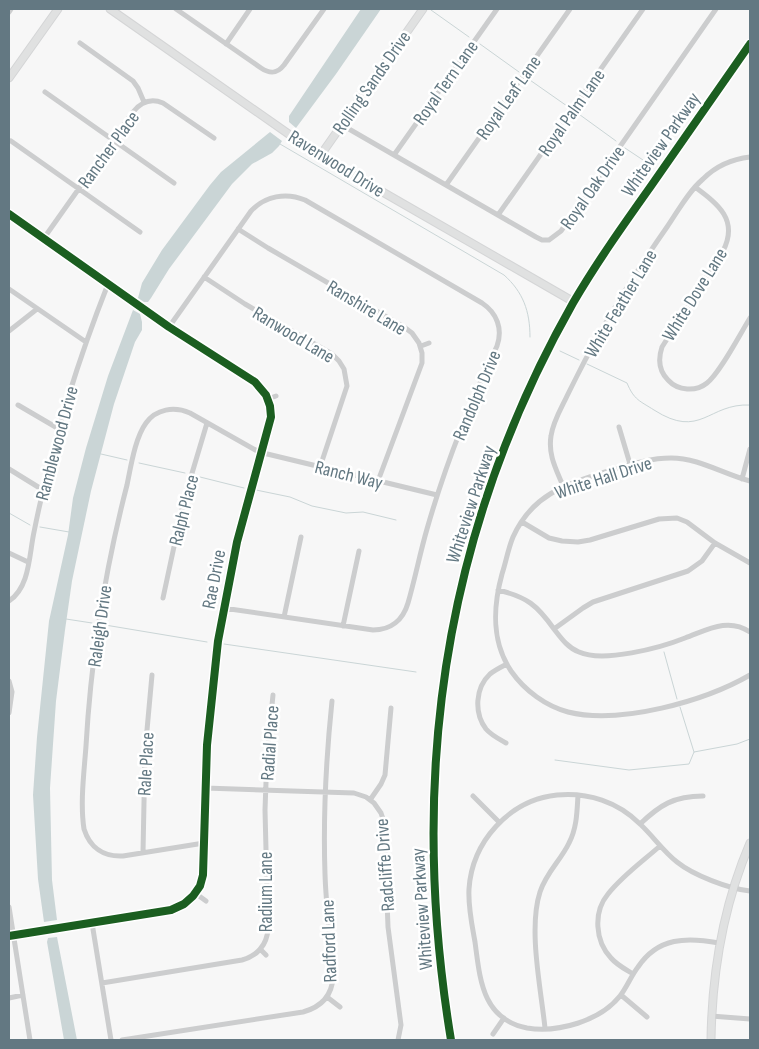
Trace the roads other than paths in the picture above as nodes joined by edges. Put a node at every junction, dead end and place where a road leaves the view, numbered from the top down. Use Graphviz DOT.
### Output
graph roads {
  1 [pos="11,9"];
  2 [pos="58,9"];
  3 [pos="110,9"];
  4 [pos="177,9"];
  5 [pos="250,9"];
  6 [pos="324,9"];
  7 [pos="423,9"];
  8 [pos="497,9"];
  9 [pos="570,9"];
  10 [pos="643,9"];
  11 [pos="716,9"];
  12 [pos="9,12"];
  13 [pos="80,43"];
  14 [pos="226,44"];
  15 [pos="750,44"];
  16 [pos="9,78"];
  17 [pos="45,92"];
  18 [pos="144,102"];
  19 [pos="342,125"];
  20 [pos="214,138"];
  21 [pos="113,140"];
  22 [pos="11,141"];
  23 [pos="394,155"];
  24 [pos="320,156"];
  25 [pos="750,157"];
  26 [pos="174,183"];
  27 [pos="446,185"];
  28 [pos="695,187"];
  29 [pos="79,189"];
  30 [pos="9,214"];
  31 [pos="498,215"];
  32 [pos="238,229"];
  33 [pos="140,232"];
  34 [pos="44,238"];
  35 [pos="204,277"];
  36 [pos="108,284"];
  37 [pos="9,288"];
  38 [pos="574,302"];
  39 [pos="37,309"];
  40 [pos="750,318"];
  41 [pos="169,327"];
  42 [pos="9,331"];
  43 [pos="86,342"];
  44 [pos="429,343"];
  45 [pos="421,346"];
  46 [pos="276,396"];
  47 [pos="268,399"];
  48 [pos="18,405"];
  49 [pos="207,423"];
  50 [pos="619,427"];
  51 [pos="59,429"];
  52 [pos="750,449"];
  53 [pos="261,452"];
  54 [pos="630,464"];
  55 [pos="320,467"];
  56 [pos="9,469"];
  57 [pos="742,479"];
  58 [pos="378,481"];
  59 [pos="750,481"];
  60 [pos="563,486"];
  61 [pos="43,490"];
  62 [pos="437,495"];
  63 [pos="522,522"];
  64 [pos="301,537"];
  65 [pos="716,543"];
  66 [pos="359,551"];
  67 [pos="9,553"];
  68 [pos="28,562"];
  69 [pos="750,563"];
  70 [pos="498,590"];
  71 [pos="163,598"];
  72 [pos="9,601"];
  73 [pos="223,608"];
  74 [pos="284,617"];
  75 [pos="343,626"];
  76 [pos="554,628"];
  77 [pos="750,632"];
  78 [pos="507,664"];
  79 [pos="152,675"];
  80 [pos="750,675"];
  81 [pos="9,681"];
  82 [pos="273,695"];
  83 [pos="332,701"];
  84 [pos="391,708"];
  85 [pos="9,713"];
  86 [pos="506,743"];
  87 [pos="205,788"];
  88 [pos="265,790"];
  89 [pos="325,792"];
  90 [pos="578,794"];
  91 [pos="473,796"];
  92 [pos="703,796"];
  93 [pos="370,800"];
  94 [pos="499,822"];
  95 [pos="640,824"];
  96 [pos="750,843"];
  97 [pos="204,844"];
  98 [pos="660,846"];
  99 [pos="143,853"];
  100 [pos="734,887"];
  101 [pos="750,891"];
  102 [pos="196,893"];
  103 [pos="206,901"];
  104 [pos="9,907"];
  105 [pos="92,923"];
  106 [pos="11,936"];
  107 [pos="719,943"];
  108 [pos="260,949"];
  109 [pos="266,954"];
  110 [pos="633,974"];
  111 [pos="102,983"];
  112 [pos="23,995"];
  113 [pos="620,995"];
  114 [pos="327,997"];
  115 [pos="9,998"];
  116 [pos="340,1007"];
  117 [pos="711,1016"];
  118 [pos="648,1017"];
  119 [pos="504,1018"];
  120 [pos="750,1019"];
  121 [pos="545,1028"];
  122 [pos="493,1034"];
  123 [pos="30,1040"];
  124 [pos="111,1040"];
  125 [pos="122,1040"];
  126 [pos="398,1040"];
  127 [pos="451,1040"];
  128 [pos="711,1040"];
  1 -- 12 [label="street"];
  2 -- 16 [label="street"];
  3 -- 24 [label="street, Ravenwood Drive"];
  4 -- 14 [label="street"];
  5 -- 14 [label="street"];
  6 -- 14 [label="street"];
  7 -- 19 [label="street, Rolling Sands Drive"];
  8 -- 23 [label="street, Royal Tern Lane"];
  9 -- 27 [label="street, Royal Leaf Lane"];
  10 -- 31 [label="street, Royal Palm Lane"];
  11 -- 31 [label="street, Royal Oak Drive"];
  13 -- 18 [label="street"];
  15 -- 38 [label="street, Whiteview Parkway"];
  17 -- 21 [label="street"];
  18 -- 20 [label="street, Rancher Place"];
  18 -- 21 [label="street, Rancher Place"];
  19 -- 23 [label="street, Royal Oak Drive"];
  19 -- 24 [label="street, Rolling Sands Drive"];
  21 -- 26 [label="street"];
  21 -- 29 [label="street, Rancher Place"];
  22 -- 29 [label="street"];
  23 -- 27 [label="street, Royal Oak Drive"];
  24 -- 38 [label="street, Ravenwood Drive"];
  25 -- 28 [label="street, White Feather Lane"];
  27 -- 31 [label="street, Royal Oak Drive"];
  28 -- 40 [label="street, White Dove Lane"];
  28 -- 60 [label="street, White Feather Lane"];
  29 -- 33 [label="street"];
  29 -- 34 [label="street, Rancher Place"];
  30 -- 34 [label="street"];
  32 -- 35 [label="street, Randolph Drive"];
  32 -- 45 [label="street, Ranshire Lane"];
  32 -- 62 [label="street, Randolph Drive"];
  34 -- 36 [label="street"];
  35 -- 41 [label="street, Randolph Drive"];
  35 -- 55 [label="street, Ranwood Lane"];
  36 -- 41 [label="street"];
  36 -- 43 [label="street, Ramblewood Drive"];
  37 -- 39 [label="street"];
  38 -- 127 [label="street, Whiteview Parkway"];
  39 -- 42 [label="street"];
  39 -- 43 [label="street"];
  41 -- 47 [label="street"];
  43 -- 51 [label="street, Ramblewood Drive"];
  44 -- 45 [label="street"];
  45 -- 58 [label="street, Ranshire Lane"];
  46 -- 47 [label="street"];
  47 -- 53 [label="street, Rae Drive"];
  48 -- 51 [label="street"];
  49 -- 53 [label="street, Raleigh Drive"];
  49 -- 71 [label="street, Ralph Place"];
  49 -- 99 [label="street, Raleigh Drive"];
  50 -- 54 [label="street"];
  51 -- 61 [label="street, Ramblewood Drive"];
  52 -- 57 [label="street"];
  53 -- 55 [label="street, Ranch Way"];
  53 -- 73 [label="street, Rae Drive"];
  54 -- 57 [label="street, White Hall Drive"];
  54 -- 60 [label="street, White Hall Drive"];
  55 -- 58 [label="street, Ranch Way"];
  56 -- 61 [label="street"];
  57 -- 59 [label="street, White Hall Drive"];
  58 -- 62 [label="street, Ranch Way"];
  60 -- 63 [label="street, White Hall Drive"];
  61 -- 68 [label="street, Ramblewood Drive"];
  62 -- 75 [label="street, Randolph Drive"];
  63 -- 65 [label="street"];
  63 -- 70 [label="street, White Hall Drive"];
  64 -- 74 [label="street"];
  65 -- 69 [label="street"];
  65 -- 76 [label="street"];
  66 -- 75 [label="street"];
  67 -- 68 [label="street"];
  68 -- 72 [label="street, Ramblewood Drive"];
  70 -- 76 [label="street"];
  70 -- 78 [label="street, White Hall Drive"];
  73 -- 74 [label="street, Randolph Drive"];
  73 -- 87 [label="street, Rae Drive"];
  74 -- 75 [label="street, Randolph Drive"];
  76 -- 77 [label="street"];
  78 -- 80 [label="street, White Hall Drive"];
  78 -- 86 [label="street"];
  79 -- 99 [label="street, Rale Place"];
  81 -- 85 [label="street"];
  82 -- 88 [label="street, Radial Place"];
  83 -- 89 [label="street, Radford Lane"];
  84 -- 93 [label="street"];
  87 -- 88 [label="street, Radcliffe Drive"];
  87 -- 97 [label="street, Rae Drive"];
  88 -- 89 [label="street, Radcliffe Drive"];
  88 -- 108 [label="street, Radium Lane"];
  89 -- 93 [label="street, Radcliffe Drive"];
  89 -- 114 [label="street, Radford Lane"];
  90 -- 94 [label="street"];
  90 -- 95 [label="street"];
  90 -- 121 [label="street"];
  91 -- 94 [label="street"];
  92 -- 95 [label="street"];
  93 -- 126 [label="street, Radcliffe Drive"];
  94 -- 119 [label="street"];
  95 -- 98 [label="street"];
  96 -- 100 [label="street"];
  97 -- 99 [label="street, Raleigh Drive"];
  97 -- 102 [label="street, Rae Drive"];
  98 -- 100 [label="street"];
  98 -- 110 [label="street"];
  100 -- 101 [label="street"];
  100 -- 107 [label="street"];
  102 -- 103 [label="street"];
  102 -- 105 [label="street"];
  104 -- 106 [label="street"];
  105 -- 106 [label="street"];
  105 -- 111 [label="street"];
  106 -- 112 [label="street"];
  107 -- 110 [label="street"];
  107 -- 117 [label="street"];
  108 -- 109 [label="street"];
  108 -- 111 [label="street, Radium Lane"];
  110 -- 113 [label="street"];
  111 -- 124 [label="street"];
  112 -- 115 [label="street"];
  112 -- 123 [label="street"];
  113 -- 118 [label="street"];
  113 -- 121 [label="street"];
  114 -- 116 [label="street"];
  114 -- 125 [label="street, Radford Lane"];
  117 -- 120 [label="street"];
  117 -- 128 [label="street"];
  119 -- 121 [label="street"];
  119 -- 122 [label="street"];
}
